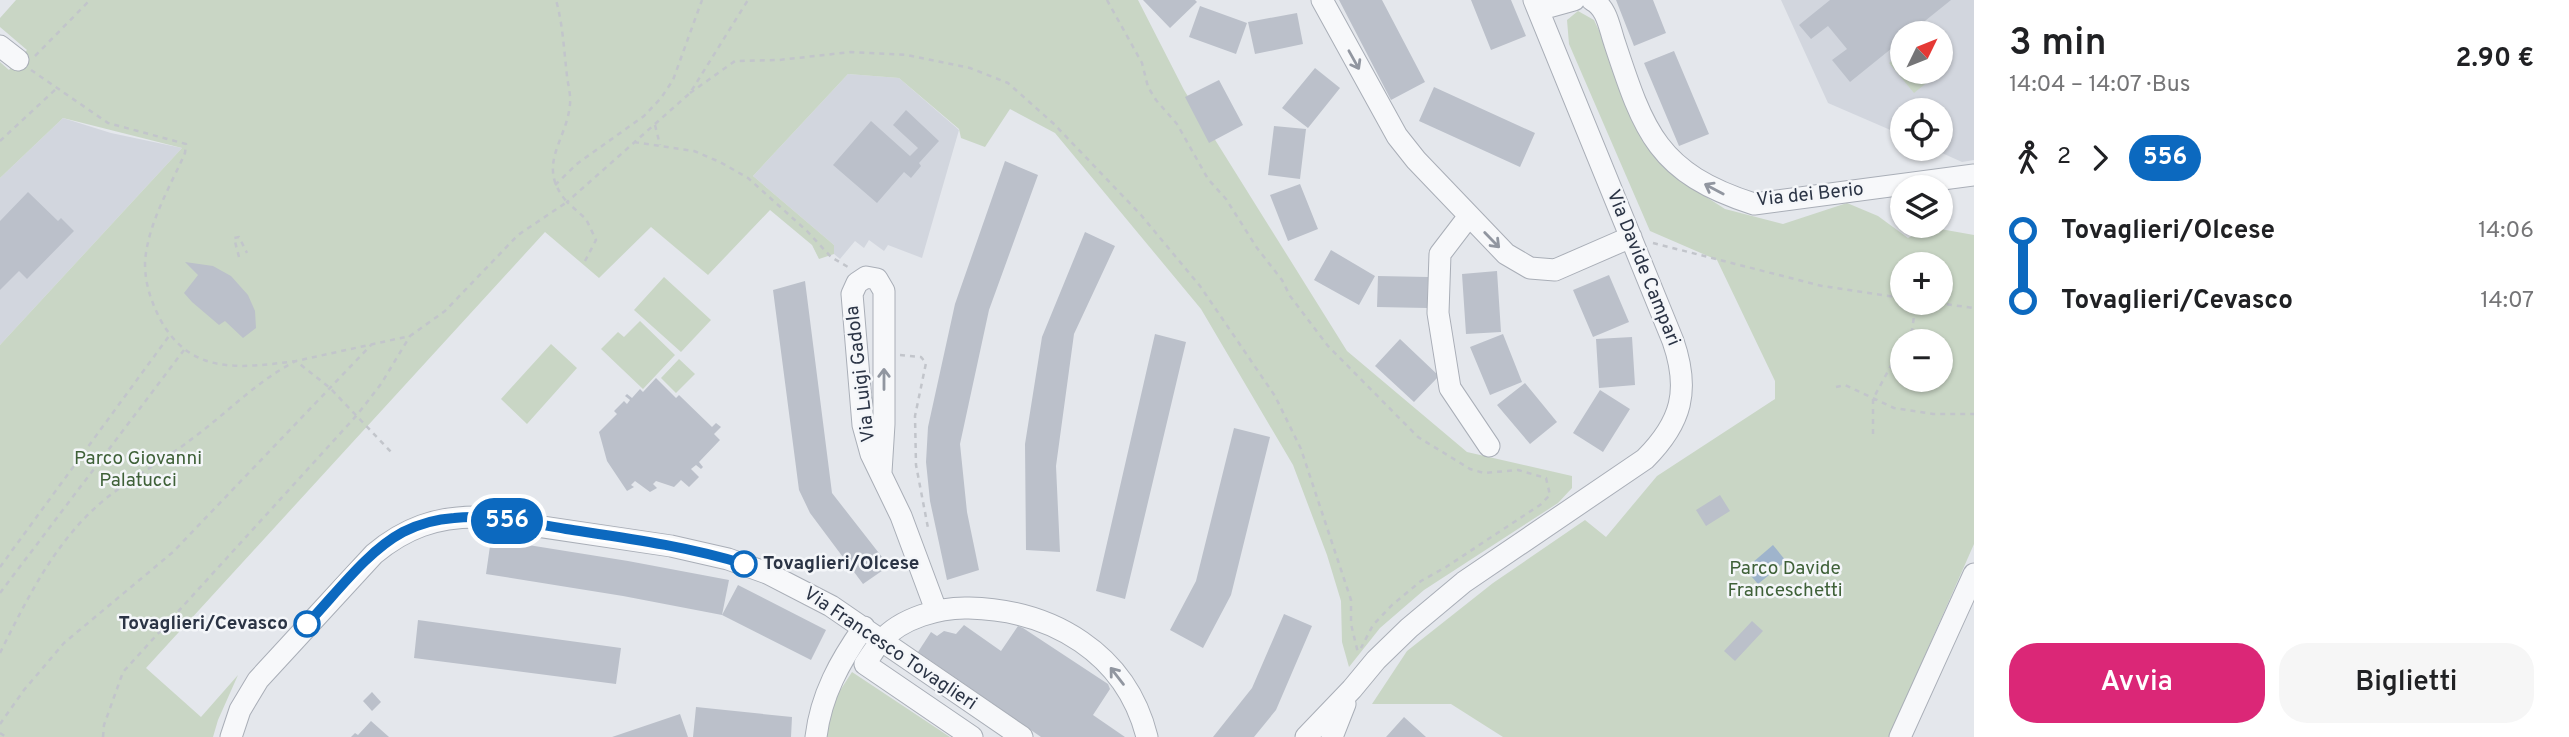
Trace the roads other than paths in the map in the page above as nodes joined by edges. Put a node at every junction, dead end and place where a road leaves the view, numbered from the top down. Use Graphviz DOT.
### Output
graph roads {
  1 [pos="1322,0"];
  2 [pos="1574,0"];
  3 [pos="1592,0"];
  4 [pos="1536,5"];
  5 [pos="0,46"];
  6 [pos="21,63"];
  7 [pos="1974,175"];
  8 [pos="1469,216"];
  9 [pos="1631,237"];
  10 [pos="1489,446"];
  11 [pos="881,472"];
  12 [pos="1974,574"];
  13 [pos="936,610"];
  14 [pos="864,627"];
  15 [pos="882,640"];
  16 [pos="1352,689"];
  17 [pos="231,737"];
  18 [pos="816,737"];
  19 [pos="972,737"];
  20 [pos="1021,737"];
  21 [pos="1147,737"];
  22 [pos="1306,737"];
  23 [pos="1332,737"];
  24 [pos="1900,737"];
  1 -- 8 [label="street, one-way"];
  2 -- 4 [label="street"];
  7 -- 3 [label="street, Via dei Berio, one-way"];
  4 -- 9 [label="street, Via Davide Campari"];
  5 -- 6 [label="street"];
  8 -- 9 [label="street, one-way"];
  8 -- 10 [label="street"];
  9 -- 16 [label="street, Via Davide Campari"];
  11 -- 11 [label="street, Via Luigi Gadola, one-way"];
  11 -- 13 [label="street, Via Luigi Gadola"];
  12 -- 24 [label="street"];
  13 -- 15 [label="street"];
  21 -- 13 [label="street, one-way"];
  14 -- 15 [label="street, Via Francesco Tovaglieri"];
  14 -- 17 [label="street, Via Francesco Tovaglieri"];
  14 -- 18 [label="street"];
  15 -- 19 [label="street"];
  15 -- 20 [label="street, Via Francesco Tovaglieri"];
  16 -- 22 [label="street"];
  16 -- 23 [label="street"];
}
